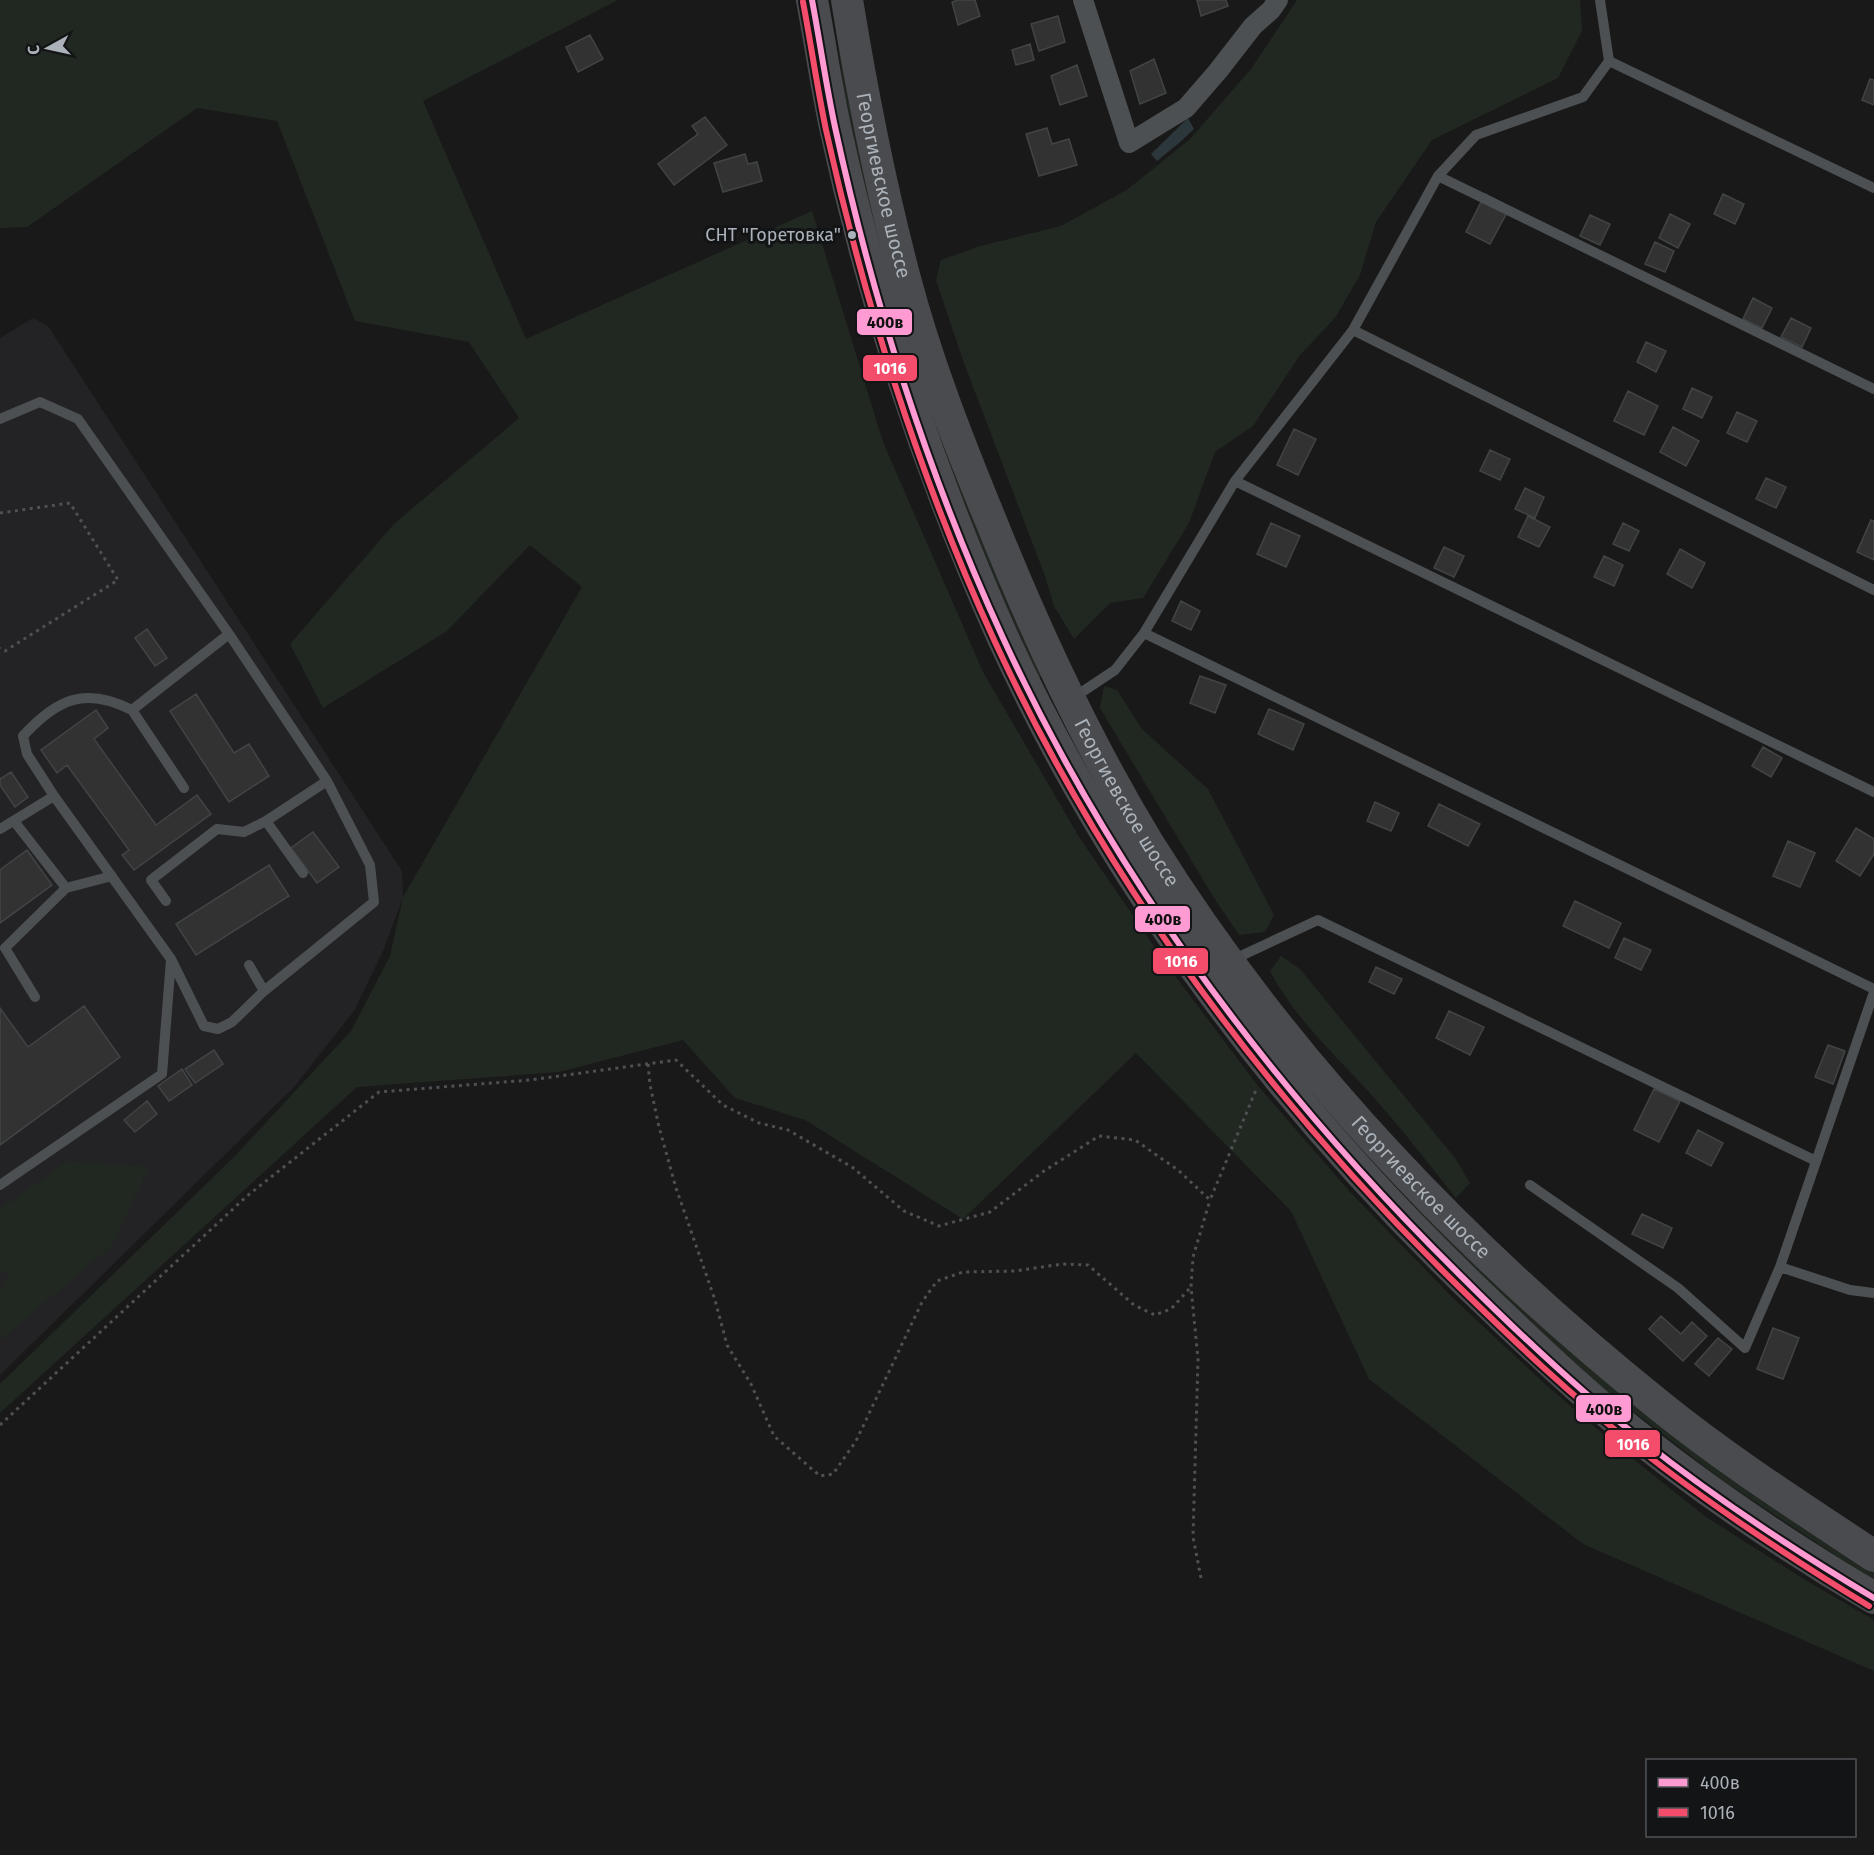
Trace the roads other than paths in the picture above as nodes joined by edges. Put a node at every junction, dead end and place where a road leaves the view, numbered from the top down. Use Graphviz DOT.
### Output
graph roads {
  1 [pos="812,0"];
  2 [pos="847,0"];
  3 [pos="1083,0"];
  4 [pos="1600,0"];
  5 [pos="1272,3"];
  6 [pos="1609,62"];
  7 [pos="1438,176"];
  8 [pos="1874,188"];
  9 [pos="1353,330"];
  10 [pos="1874,389"];
  11 [pos="0,419"];
  12 [pos="1235,481"];
  13 [pos="1874,590"];
  14 [pos="1144,633"];
  15 [pos="229,634"];
  16 [pos="1070,700"];
  17 [pos="132,710"];
  18 [pos="327,781"];
  19 [pos="184,788"];
  20 [pos="1874,792"];
  21 [pos="54,796"];
  22 [pos="14,821"];
  23 [pos="266,821"];
  24 [pos="0,829"];
  25 [pos="303,873"];
  26 [pos="112,876"];
  27 [pos="66,888"];
  28 [pos="166,902"];
  29 [pos="171,959"];
  30 [pos="1229,961"];
  31 [pos="249,964"];
  32 [pos="264,991"];
  33 [pos="1874,991"];
  34 [pos="35,997"];
  35 [pos="1816,1161"];
  36 [pos="0,1185"];
  37 [pos="1530,1185"];
  38 [pos="1780,1267"];
  39 [pos="1874,1293"];
  40 [pos="1874,1556"];
  41 [pos="1874,1598"];
  1 -- 41 [label="main road, Георгиевское шоссе"];
  2 -- 16 [label="main road, Георгиевское шоссе"];
  3 -- 5 [label="street"];
  4 -- 6 [label="lane"];
  6 -- 7 [label="lane"];
  6 -- 8 [label="lane"];
  7 -- 9 [label="lane"];
  7 -- 10 [label="lane"];
  9 -- 12 [label="lane"];
  9 -- 13 [label="lane"];
  11 -- 15 [label="lane"];
  12 -- 14 [label="lane"];
  12 -- 20 [label="lane"];
  14 -- 16 [label="lane"];
  14 -- 33 [label="lane"];
  15 -- 17 [label="lane"];
  15 -- 18 [label="lane"];
  16 -- 30 [label="main road, Георгиевское шоссе"];
  17 -- 19 [label="lane"];
  17 -- 21 [label="lane"];
  18 -- 23 [label="lane"];
  18 -- 32 [label="lane"];
  21 -- 22 [label="lane"];
  21 -- 26 [label="lane"];
  22 -- 24 [label="lane"];
  22 -- 27 [label="lane"];
  23 -- 25 [label="lane"];
  23 -- 28 [label="lane"];
  26 -- 27 [label="lane"];
  26 -- 29 [label="lane"];
  27 -- 34 [label="lane"];
  29 -- 32 [label="lane"];
  29 -- 36 [label="lane"];
  30 -- 35 [label="lane"];
  30 -- 40 [label="main road, Георгиевское шоссе"];
  31 -- 32 [label="lane"];
  33 -- 35 [label="lane"];
  35 -- 38 [label="lane"];
  37 -- 38 [label="lane"];
  38 -- 39 [label="lane"];
}
